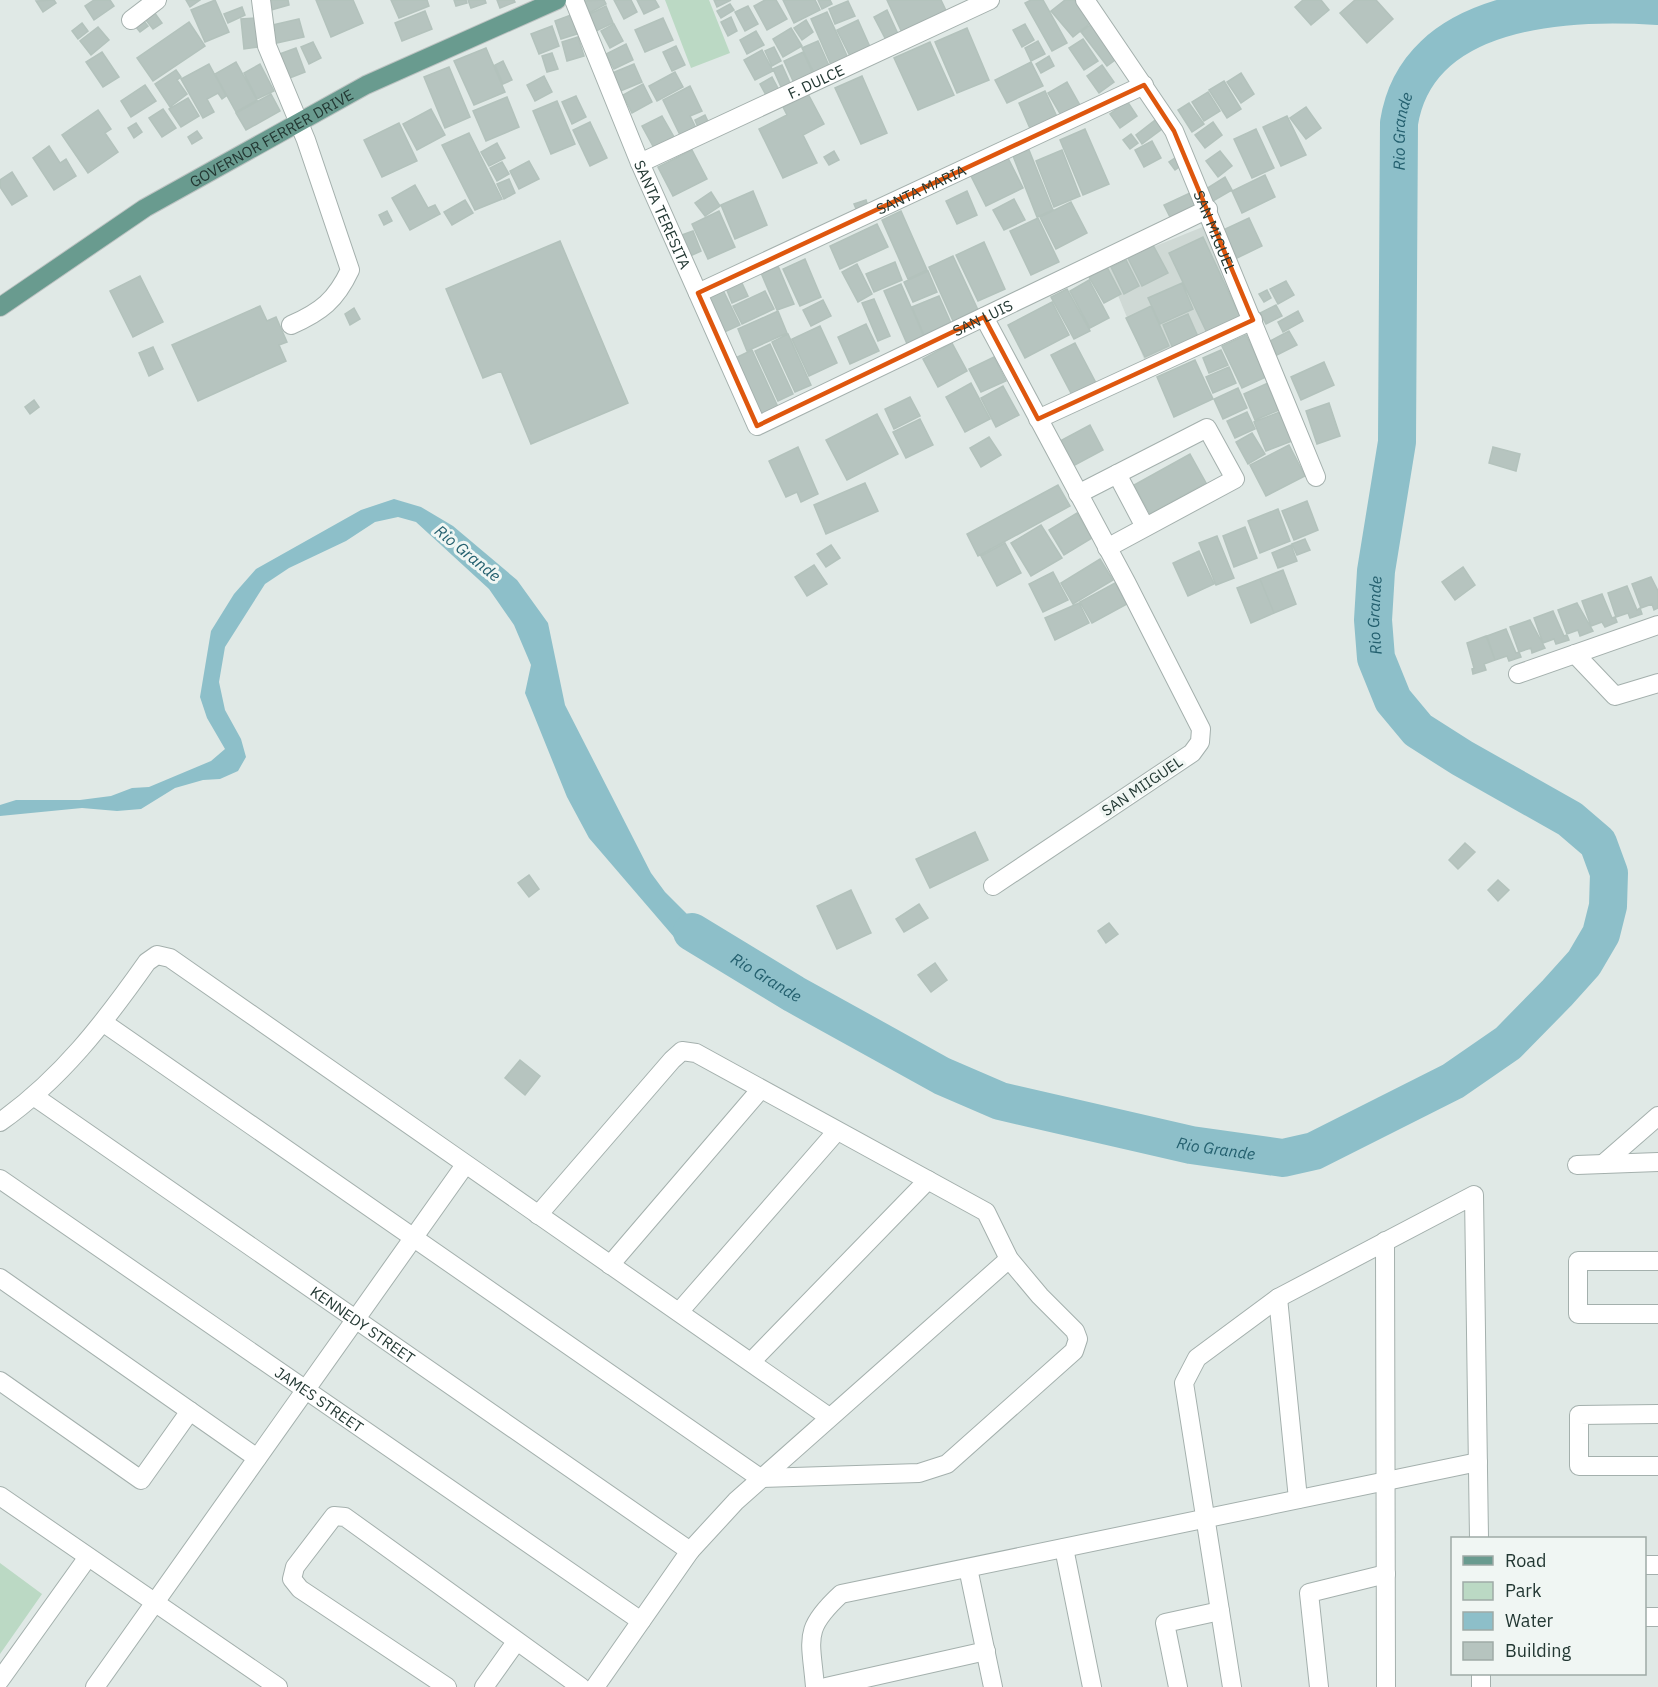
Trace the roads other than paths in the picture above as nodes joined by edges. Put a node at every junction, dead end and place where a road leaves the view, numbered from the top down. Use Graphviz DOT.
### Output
graph roads {
  1 [pos="157,0"];
  2 [pos="261,0"];
  3 [pos="557,0"];
  4 [pos="574,0"];
  5 [pos="990,0"];
  6 [pos="1085,0"];
  7 [pos="529,6"];
  8 [pos="131,20"];
  9 [pos="1144,85"];
  10 [pos="298,123"];
  11 [pos="640,163"];
  12 [pos="1208,209"];
  13 [pos="698,294"];
  14 [pos="0,307"];
  15 [pos="984,316"];
  16 [pos="1253,320"];
  17 [pos="291,325"];
  18 [pos="1038,419"];
  19 [pos="757,426"];
  20 [pos="1117,474"];
  21 [pos="1316,477"];
  22 [pos="1078,494"];
  23 [pos="1145,527"];
  24 [pos="1107,548"];
  25 [pos="1658,625"];
  26 [pos="1575,654"];
  27 [pos="1518,674"];
  28 [pos="1658,683"];
  29 [pos="993,886"];
  30 [pos="104,1023"];
  31 [pos="760,1090"];
  32 [pos="35,1097"];
  33 [pos="1658,1116"];
  34 [pos="0,1122"];
  35 [pos="837,1131"];
  36 [pos="1658,1162"];
  37 [pos="1603,1164"];
  38 [pos="465,1165"];
  39 [pos="1577,1165"];
  40 [pos="0,1179"];
  41 [pos="928,1180"];
  42 [pos="538,1215"];
  43 [pos="413,1238"];
  44 [pos="1385,1241"];
  45 [pos="1009,1259"];
  46 [pos="1658,1261"];
  47 [pos="610,1265"];
  48 [pos="0,1278"];
  49 [pos="1278,1298"];
  50 [pos="679,1312"];
  51 [pos="1658,1314"];
  52 [pos="356,1319"];
  53 [pos="751,1362"];
  54 [pos="0,1381"];
  55 [pos="306,1390"];
  56 [pos="190,1411"];
  57 [pos="1658,1414"];
  58 [pos="829,1417"];
  59 [pos="257,1458"];
  60 [pos="1478,1462"];
  61 [pos="1658,1466"];
  62 [pos="760,1478"];
  63 [pos="1385,1481"];
  64 [pos="0,1496"];
  65 [pos="1298,1499"];
  66 [pos="1205,1518"];
  67 [pos="1479,1537"];
  68 [pos="1064,1548"];
  69 [pos="690,1551"];
  70 [pos="88,1557"];
  71 [pos="968,1568"];
  72 [pos="1386,1574"];
  73 [pos="155,1603"];
  74 [pos="1220,1611"];
  75 [pos="641,1621"];
  76 [pos="516,1642"];
  77 [pos="986,1651"];
  78 [pos="0,1680"];
  79 [pos="104,1684"];
  80 [pos="278,1687"];
  81 [pos="447,1687"];
  82 [pos="484,1687"];
  83 [pos="580,1687"];
  84 [pos="595,1687"];
  85 [pos="816,1687"];
  86 [pos="826,1687"];
  87 [pos="993,1687"];
  88 [pos="1092,1687"];
  89 [pos="1178,1687"];
  90 [pos="1232,1687"];
  91 [pos="1319,1687"];
  92 [pos="1386,1687"];
  1 -- 8 [label="street"];
  2 -- 10 [label="street"];
  3 -- 7 [label="main road, GOVERNOR FERRER DRIVE"];
  4 -- 11 [label="street, SANTA TERESITA"];
  5 -- 11 [label="street, F. DULCE"];
  6 -- 9 [label="street, SAN MIGUEL"];
  7 -- 10 [label="main road, GOVERNOR FERRER DRIVE"];
  9 -- 12 [label="street, SAN MIGUEL"];
  9 -- 13 [label="street, SANTA MARIA"];
  10 -- 14 [label="main road, GOVERNOR FERRER DRIVE"];
  10 -- 17 [label="street"];
  11 -- 13 [label="street, SANTA TERESITA"];
  12 -- 15 [label="street, SAN LUIS"];
  12 -- 16 [label="street, SAN MIGUEL"];
  13 -- 19 [label="street, SANTA TERESITA"];
  15 -- 18 [label="street"];
  15 -- 19 [label="street, SAN LUIS"];
  16 -- 18 [label="street"];
  16 -- 21 [label="street, SAN MIGUEL"];
  18 -- 22 [label="street"];
  20 -- 22 [label="street"];
  20 -- 23 [label="street"];
  20 -- 23 [label="street"];
  22 -- 24 [label="street"];
  23 -- 24 [label="street"];
  24 -- 29 [label="street, SAN MIIGUEL"];
  25 -- 26 [label="street"];
  26 -- 27 [label="street"];
  26 -- 28 [label="street"];
  30 -- 32 [label="street"];
  30 -- 38 [label="street"];
  30 -- 43 [label="street"];
  31 -- 35 [label="street"];
  31 -- 42 [label="street"];
  31 -- 47 [label="street"];
  32 -- 34 [label="street"];
  32 -- 52 [label="street, KENNEDY STREET"];
  33 -- 37 [label="street"];
  35 -- 41 [label="street"];
  35 -- 50 [label="street"];
  36 -- 37 [label="street"];
  37 -- 39 [label="street"];
  38 -- 42 [label="street"];
  38 -- 43 [label="street"];
  40 -- 55 [label="street, JAMES STREET"];
  41 -- 45 [label="street"];
  41 -- 53 [label="street"];
  42 -- 47 [label="street"];
  43 -- 52 [label="street"];
  43 -- 62 [label="street"];
  44 -- 49 [label="street"];
  44 -- 60 [label="street"];
  44 -- 63 [label="street"];
  45 -- 58 [label="street"];
  45 -- 62 [label="street"];
  46 -- 51 [label="street"];
  47 -- 50 [label="street"];
  48 -- 56 [label="street"];
  49 -- 65 [label="street"];
  49 -- 66 [label="street"];
  50 -- 53 [label="street"];
  52 -- 55 [label="street"];
  52 -- 69 [label="street, KENNEDY STREET"];
  53 -- 58 [label="street"];
  54 -- 56 [label="street"];
  55 -- 59 [label="street"];
  55 -- 75 [label="street, JAMES STREET"];
  56 -- 59 [label="street"];
  57 -- 61 [label="street"];
  58 -- 62 [label="street"];
  59 -- 73 [label="street"];
  60 -- 63 [label="street"];
  60 -- 67 [label="street"];
  62 -- 69 [label="street"];
  63 -- 65 [label="street"];
  63 -- 72 [label="street"];
  64 -- 70 [label="street"];
  65 -- 66 [label="street"];
  66 -- 68 [label="street"];
  66 -- 74 [label="street"];
  68 -- 71 [label="street"];
  68 -- 88 [label="street"];
  69 -- 75 [label="street"];
  70 -- 73 [label="street"];
  70 -- 78 [label="street"];
  71 -- 77 [label="street"];
  71 -- 85 [label="street"];
  72 -- 91 [label="street"];
  72 -- 92 [label="street"];
  73 -- 79 [label="street"];
  73 -- 80 [label="street"];
  74 -- 89 [label="street"];
  74 -- 90 [label="street"];
  75 -- 84 [label="street"];
  76 -- 81 [label="street"];
  76 -- 82 [label="street"];
  76 -- 83 [label="street"];
  77 -- 86 [label="street"];
  77 -- 87 [label="street"];
}
